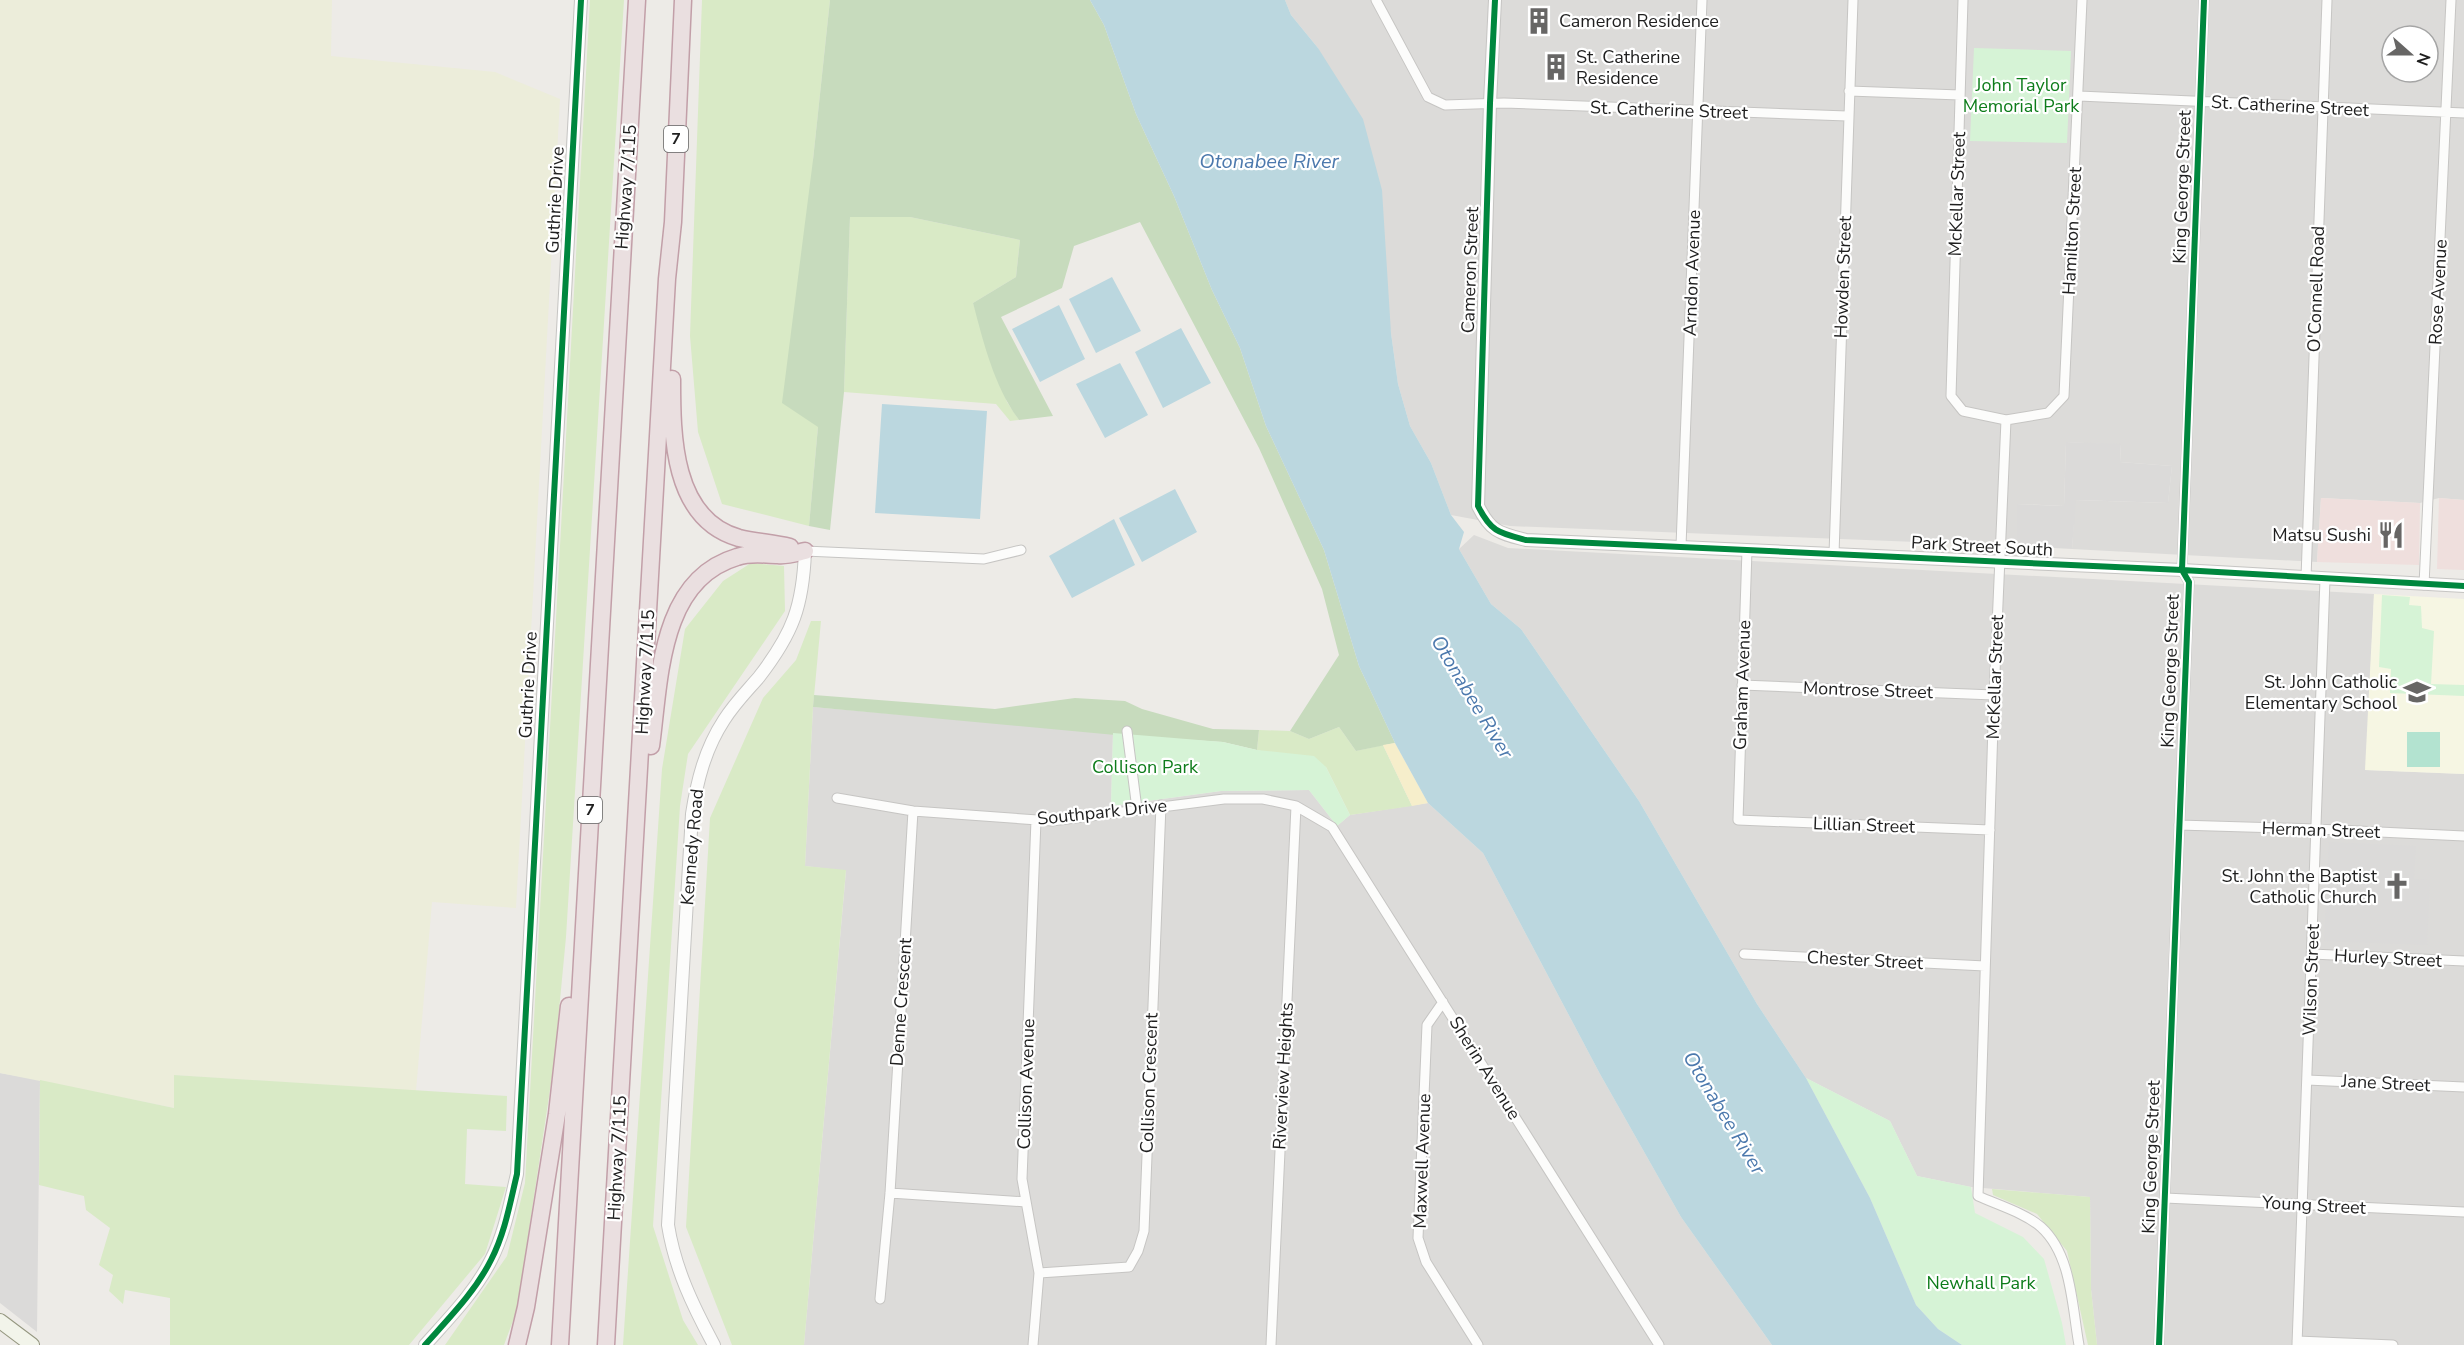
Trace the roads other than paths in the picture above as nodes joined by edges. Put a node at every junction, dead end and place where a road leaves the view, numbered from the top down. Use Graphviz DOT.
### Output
graph roads {
  1 [pos="581,0"];
  2 [pos="637,0"];
  3 [pos="683,0"];
  4 [pos="1376,0"];
  5 [pos="1495,0"];
  6 [pos="1702,0"];
  7 [pos="1852,0"];
  8 [pos="1963,0"];
  9 [pos="2082,0"];
  10 [pos="2204,0"];
  11 [pos="2327,0"];
  12 [pos="2451,0"];
  13 [pos="1849,91"];
  14 [pos="1960,94"];
  15 [pos="2079,96"];
  16 [pos="2200,102"];
  17 [pos="1490,103"];
  18 [pos="2323,108"];
  19 [pos="1698,111"];
  20 [pos="2447,112"];
  21 [pos="2464,113"];
  22 [pos="1847,116"];
  23 [pos="673,222"];
  24 [pos="2006,420"];
  25 [pos="1499,533"];
  26 [pos="1681,546"];
  27 [pos="1021,550"];
  28 [pos="1747,550"];
  29 [pos="805,551"];
  30 [pos="1834,554"];
  31 [pos="2000,563"];
  32 [pos="2182,570"];
  33 [pos="2306,578"];
  34 [pos="2325,579"];
  35 [pos="2424,585"];
  36 [pos="2464,586"];
  37 [pos="1742,685"];
  38 [pos="1994,695"];
  39 [pos="1127,731"];
  40 [pos="837,798"];
  41 [pos="1161,806"];
  42 [pos="1296,806"];
  43 [pos="1137,809"];
  44 [pos="913,811"];
  45 [pos="1036,820"];
  46 [pos="1738,820"];
  47 [pos="2179,825"];
  48 [pos="2316,829"];
  49 [pos="1990,831"];
  50 [pos="2464,836"];
  51 [pos="632,913"];
  52 [pos="582,950"];
  53 [pos="1744,954"];
  54 [pos="2312,954"];
  55 [pos="2464,961"];
  56 [pos="1985,966"];
  57 [pos="1443,1002"];
  58 [pos="2307,1080"];
  59 [pos="2464,1087"];
  60 [pos="890,1193"];
  61 [pos="2165,1198"];
  62 [pos="1026,1202"];
  63 [pos="2303,1205"];
  64 [pos="2464,1212"];
  65 [pos="1039,1272"];
  66 [pos="880,1299"];
  67 [pos="0,1321"];
  68 [pos="2297,1343"];
  69 [pos="32,1345"];
  70 [pos="425,1345"];
  71 [pos="517,1345"];
  72 [pos="560,1345"];
  73 [pos="606,1345"];
  74 [pos="714,1345"];
  75 [pos="1033,1345"];
  76 [pos="1271,1345"];
  77 [pos="1478,1345"];
  78 [pos="1659,1345"];
  79 [pos="2079,1345"];
  80 [pos="2159,1345"];
  81 [pos="2393,1345"];
  1 -- 70 [label="street, Guthrie Drive"];
  2 -- 52 [label="highway, Highway 7/115 / 7"];
  3 -- 23 [label="highway, Highway 7/115 / 7"];
  4 -- 17 [label="street, St. Catherine Street"];
  5 -- 17 [label="street, Cameron Street"];
  6 -- 19 [label="street, Arndon Avenue"];
  7 -- 13 [label="street, Howden Street"];
  8 -- 14 [label="street, McKellar Street"];
  9 -- 15 [label="street, Hamilton Street"];
  10 -- 16 [label="street, King George Street"];
  11 -- 18 [label="street, O'Connell Road"];
  12 -- 20 [label="street, Rose Avenue"];
  13 -- 14 [label="street"];
  13 -- 22 [label="street, Howden Street"];
  14 -- 24 [label="street, McKellar Street"];
  15 -- 16 [label="street, St. Catherine Street"];
  15 -- 24 [label="street, Hamilton Street"];
  16 -- 18 [label="street, St. Catherine Street"];
  16 -- 32 [label="street, King George Street"];
  17 -- 19 [label="street, St. Catherine Street"];
  17 -- 25 [label="street, Cameron Street"];
  18 -- 20 [label="street, St. Catherine Street"];
  18 -- 33 [label="street, O'Connell Road"];
  19 -- 22 [label="street, St. Catherine Street"];
  19 -- 26 [label="street, Arndon Avenue"];
  20 -- 21 [label="street, St. Catherine Street"];
  20 -- 35 [label="street, Rose Avenue"];
  22 -- 30 [label="street, Howden Street"];
  23 -- 29 [label="highway"];
  23 -- 51 [label="highway, Highway 7/115 / 7"];
  24 -- 31 [label="street, McKellar Street"];
  25 -- 26 [label="street, Park Street South"];
  26 -- 28 [label="street, Park Street South"];
  27 -- 29 [label="street"];
  28 -- 30 [label="street, Park Street South"];
  28 -- 37 [label="street, Graham Avenue"];
  29 -- 51 [label="highway"];
  29 -- 74 [label="street, Kennedy Road"];
  30 -- 31 [label="street, Park Street South"];
  31 -- 32 [label="street, Park Street South"];
  31 -- 38 [label="street, McKellar Street"];
  32 -- 33 [label="street, Park Street South"];
  32 -- 47 [label="street, King George Street"];
  33 -- 34 [label="street, Park Street South"];
  34 -- 35 [label="street, Park Street South"];
  34 -- 48 [label="street, Wilson Street"];
  35 -- 36 [label="street, Park Street South"];
  37 -- 38 [label="street, Montrose Street"];
  37 -- 46 [label="street, Graham Avenue"];
  38 -- 49 [label="street, McKellar Street"];
  39 -- 43 [label="street"];
  40 -- 44 [label="street, Southpark Drive"];
  41 -- 42 [label="street, Southpark Drive"];
  41 -- 43 [label="street, Southpark Drive"];
  41 -- 65 [label="street, Collison Crescent"];
  42 -- 57 [label="street, Sherin Avenue"];
  42 -- 76 [label="street, Riverview Heights"];
  43 -- 45 [label="street, Southpark Drive"];
  44 -- 45 [label="street, Southpark Drive"];
  44 -- 60 [label="street, Denne Crescent"];
  45 -- 62 [label="street, Collison Avenue"];
  46 -- 49 [label="street, Lillian Street"];
  47 -- 48 [label="street, Herman Street"];
  47 -- 61 [label="street, King George Street"];
  48 -- 50 [label="street, Herman Street"];
  48 -- 54 [label="street, Wilson Street"];
  49 -- 56 [label="street, McKellar Street"];
  51 -- 73 [label="highway, Highway 7/115 / 7"];
  52 -- 71 [label="highway"];
  52 -- 72 [label="highway, Highway 7/115 / 7"];
  53 -- 56 [label="street, Chester Street"];
  54 -- 55 [label="street, Hurley Street"];
  54 -- 58 [label="street, Wilson Street"];
  56 -- 79 [label="street, McKellar Street"];
  57 -- 77 [label="street, Maxwell Avenue"];
  57 -- 78 [label="street, Sherin Avenue"];
  58 -- 59 [label="street, Jane Street"];
  58 -- 63 [label="street, Wilson Street"];
  60 -- 62 [label="street"];
  60 -- 66 [label="street, Denne Crescent"];
  61 -- 63 [label="street, Young Street"];
  61 -- 80 [label="street, King George Street"];
  62 -- 65 [label="street, Collison Avenue"];
  63 -- 64 [label="street, Young Street"];
  63 -- 68 [label="street, Wilson Street"];
  65 -- 75 [label="street, Collison Avenue"];
  67 -- 69 [label="main road"];
  68 -- 81 [label="street"];
}
